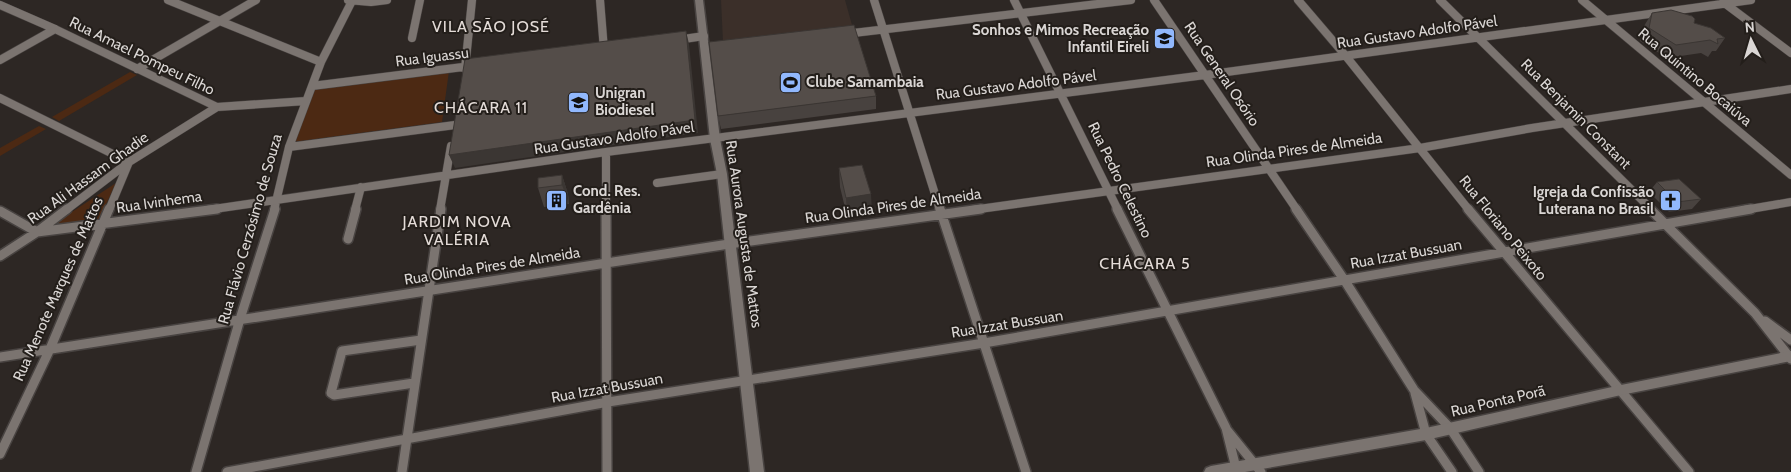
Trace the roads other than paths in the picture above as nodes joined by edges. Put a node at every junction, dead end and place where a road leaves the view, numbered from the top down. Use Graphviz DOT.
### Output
graph roads {
  1 [pos="168,0"];
  2 [pos="256,0"];
  3 [pos="387,0"];
  4 [pos="420,0"];
  5 [pos="472,0"];
  6 [pos="600,0"];
  7 [pos="699,0"];
  8 [pos="874,0"];
  9 [pos="1014,0"];
  10 [pos="1131,0"];
  11 [pos="1154,0"];
  12 [pos="1298,0"];
  13 [pos="1440,0"];
  14 [pos="1582,0"];
  15 [pos="1750,0"];
  16 [pos="350,1"];
  17 [pos="1723,2"];
  18 [pos="0,5"];
  19 [pos="1021,13"];
  20 [pos="219,21"];
  21 [pos="1606,22"];
  22 [pos="55,29"];
  23 [pos="884,30"];
  24 [pos="704,36"];
  25 [pos="835,36"];
  26 [pos="1477,37"];
  27 [pos="412,38"];
  28 [pos="668,41"];
  29 [pos="613,48"];
  30 [pos="604,50"];
  31 [pos="594,51"];
  32 [pos="1791,53"];
  33 [pos="1345,55"];
  34 [pos="0,60"];
  35 [pos="321,62"];
  36 [pos="475,65"];
  37 [pos="465,66"];
  38 [pos="137,69"];
  39 [pos="1205,75"];
  40 [pos="464,76"];
  41 [pos="312,86"];
  42 [pos="1791,89"];
  43 [pos="1061,94"];
  44 [pos="0,98"];
  45 [pos="306,101"];
  46 [pos="1705,103"];
  47 [pos="217,107"];
  48 [pos="908,112"];
  49 [pos="457,116"];
  50 [pos="1564,123"];
  51 [pos="455,126"];
  52 [pos="715,138"];
  53 [pos="289,147"];
  54 [pos="1420,148"];
  55 [pos="606,152"];
  56 [pos="129,162"];
  57 [pos="1268,168"];
  58 [pos="722,174"];
  59 [pos="1791,175"];
  60 [pos="446,176"];
  61 [pos="657,183"];
  62 [pos="360,188"];
  63 [pos="1109,190"];
  64 [pos="277,201"];
  65 [pos="1791,202"];
  66 [pos="225,206"];
  67 [pos="0,211"];
  68 [pos="941,214"];
  69 [pos="1666,223"];
  70 [pos="102,224"];
  71 [pos="37,232"];
  72 [pos="348,239"];
  73 [pos="729,244"];
  74 [pos="1502,252"];
  75 [pos="0,256"];
  76 [pos="606,263"];
  77 [pos="1345,281"];
  78 [pos="427,292"];
  79 [pos="1168,312"];
  80 [pos="1755,313"];
  81 [pos="240,320"];
  82 [pos="421,340"];
  83 [pos="1791,340"];
  84 [pos="984,343"];
  85 [pos="50,349"];
  86 [pos="0,357"];
  87 [pos="1790,357"];
  88 [pos="747,381"];
  89 [pos="414,383"];
  90 [pos="1414,390"];
  91 [pos="1622,390"];
  92 [pos="608,402"];
  93 [pos="1226,428"];
  94 [pos="1450,428"];
  95 [pos="1426,434"];
  96 [pos="407,440"];
  97 [pos="0,454"];
  98 [pos="1258,468"];
  99 [pos="1236,470"];
  100 [pos="196,472"];
  101 [pos="227,472"];
  102 [pos="402,472"];
  103 [pos="607,472"];
  104 [pos="757,472"];
  105 [pos="1026,472"];
  106 [pos="1211,472"];
  107 [pos="1452,472"];
  108 [pos="1479,472"];
  109 [pos="1689,472"];
  1 -- 20 [label="street"];
  2 -- 20 [label="street"];
  3 -- 16 [label="street"];
  4 -- 27 [label="street"];
  5 -- 37 [label="street"];
  6 -- 30 [label="street"];
  7 -- 24 [label="street, Rua Aurora Augusta de Mattos"];
  8 -- 23 [label="street"];
  9 -- 19 [label="street, Rua Pedro Celestino"];
  10 -- 19 [label="street"];
  11 -- 39 [label="street, Rua General Osório"];
  12 -- 33 [label="street, Rua Floriano Peixoto"];
  13 -- 26 [label="street, Rua Benjamin Constant"];
  14 -- 21 [label="street, Rua Quintino Bocaiúva"];
  15 -- 17 [label="street, Rua Gustavo Adolfo Pável"];
  16 -- 35 [label="street, Rua Flávio Cerzósimo de Souza"];
  17 -- 21 [label="street, Rua Gustavo Adolfo Pável"];
  17 -- 32 [label="street"];
  18 -- 22 [label="street, Rua Amael Pompeu Filho"];
  19 -- 23 [label="street"];
  19 -- 43 [label="street, Rua Pedro Celestino"];
  20 -- 35 [label="street"];
  20 -- 38 [label="street"];
  21 -- 26 [label="street, Rua Gustavo Adolfo Pável"];
  21 -- 46 [label="street, Rua Quintino Bocaiúva"];
  22 -- 34 [label="street"];
  22 -- 38 [label="street, Rua Amael Pompeu Filho"];
  23 -- 25 [label="street"];
  23 -- 48 [label="street"];
  24 -- 28 [label="street"];
  24 -- 52 [label="street, Rua Aurora Augusta de Mattos"];
  26 -- 33 [label="street, Rua Gustavo Adolfo Pável"];
  26 -- 50 [label="street, Rua Benjamin Constant"];
  29 -- 30 [label="street"];
  30 -- 31 [label="street"];
  33 -- 39 [label="street, Rua Gustavo Adolfo Pável"];
  33 -- 54 [label="street, Rua Floriano Peixoto"];
  35 -- 41 [label="street, Rua Flávio Cerzósimo de Souza"];
  36 -- 37 [label="street, Rua Iguassu"];
  37 -- 40 [label="street"];
  37 -- 41 [label="street, Rua Iguassu"];
  38 -- 47 [label="street, Rua Amael Pompeu Filho"];
  39 -- 43 [label="street, Rua Gustavo Adolfo Pável"];
  39 -- 57 [label="street, Rua General Osório"];
  41 -- 45 [label="street, Rua Flávio Cerzósimo de Souza"];
  42 -- 46 [label="street, Rua Olinda Pires de Almeida"];
  43 -- 48 [label="street, Rua Gustavo Adolfo Pável"];
  43 -- 63 [label="street, Rua Pedro Celestino"];
  44 -- 56 [label="street"];
  45 -- 47 [label="street"];
  45 -- 53 [label="street, Rua Flávio Cerzósimo de Souza"];
  46 -- 50 [label="street, Rua Olinda Pires de Almeida"];
  46 -- 59 [label="street, Rua Quintino Bocaiúva"];
  47 -- 56 [label="street, Rua Ali Hassam Ghadie"];
  48 -- 52 [label="street, Rua Gustavo Adolfo Pável"];
  48 -- 68 [label="street"];
  49 -- 51 [label="street"];
  50 -- 54 [label="street, Rua Olinda Pires de Almeida"];
  50 -- 69 [label="street, Rua Benjamin Constant"];
  51 -- 53 [label="street"];
  51 -- 60 [label="street"];
  52 -- 55 [label="street, Rua Gustavo Adolfo Pável"];
  52 -- 58 [label="street, Rua Aurora Augusta de Mattos"];
  53 -- 64 [label="street, Rua Flávio Cerzósimo de Souza"];
  54 -- 57 [label="street, Rua Olinda Pires de Almeida"];
  54 -- 74 [label="street, Rua Floriano Peixoto"];
  55 -- 60 [label="street, Rua Gustavo Adolfo Pável"];
  55 -- 76 [label="street"];
  56 -- 70 [label="street, Rua Menote Marques de Mattos"];
  56 -- 71 [label="street, Rua Ali Hassam Ghadie"];
  57 -- 63 [label="street, Rua Olinda Pires de Almeida"];
  57 -- 77 [label="street, Rua General Osório"];
  58 -- 61 [label="street"];
  58 -- 73 [label="street, Rua Aurora Augusta de Mattos"];
  60 -- 62 [label="street, Rua Gustavo Adolfo Pável"];
  60 -- 78 [label="street"];
  62 -- 64 [label="street, Rua Gustavo Adolfo Pável"];
  62 -- 72 [label="street"];
  63 -- 68 [label="street, Rua Olinda Pires de Almeida"];
  63 -- 79 [label="street, Rua Pedro Celestino"];
  64 -- 66 [label="street, Rua Gustavo Adolfo Pável"];
  64 -- 81 [label="street, Rua Flávio Cerzósimo de Souza"];
  65 -- 69 [label="street, Rua Izzat Bussuan"];
  66 -- 70 [label="street, Rua Ivinhema"];
  67 -- 71 [label="street"];
  68 -- 73 [label="street, Rua Olinda Pires de Almeida"];
  68 -- 84 [label="street"];
  69 -- 74 [label="street, Rua Izzat Bussuan"];
  69 -- 80 [label="street, Rua Benjamin Constant"];
  70 -- 71 [label="street, Rua Ivinhema"];
  70 -- 85 [label="street, Rua Menote Marques de Mattos"];
  71 -- 75 [label="street, Rua Ali Hassam Ghadie"];
  73 -- 76 [label="street, Rua Olinda Pires de Almeida"];
  73 -- 88 [label="street, Rua Aurora Augusta de Mattos"];
  74 -- 77 [label="street, Rua Izzat Bussuan"];
  74 -- 91 [label="street, Rua Floriano Peixoto"];
  76 -- 78 [label="street, Rua Olinda Pires de Almeida"];
  76 -- 92 [label="street"];
  77 -- 79 [label="street, Rua Izzat Bussuan"];
  77 -- 90 [label="street, Rua General Osório"];
  78 -- 81 [label="street, Rua Olinda Pires de Almeida"];
  78 -- 82 [label="street"];
  79 -- 84 [label="street, Rua Izzat Bussuan"];
  79 -- 93 [label="street, Rua Pedro Celestino"];
  80 -- 83 [label="street, Rua Benjamin Constant"];
  80 -- 87 [label="street, Rua Benjamin Constant"];
  81 -- 85 [label="street, Rua Olinda Pires de Almeida"];
  81 -- 100 [label="street, Rua Flávio Cerzósimo de Souza"];
  82 -- 89 [label="street"];
  82 -- 89 [label="street"];
  84 -- 88 [label="street, Rua Izzat Bussuan"];
  84 -- 105 [label="street"];
  85 -- 86 [label="street, Rua Olinda Pires de Almeida"];
  85 -- 97 [label="street, Rua Menote Marques de Mattos"];
  87 -- 91 [label="street, Rua Ponta Porã"];
  88 -- 92 [label="street, Rua Izzat Bussuan"];
  88 -- 104 [label="street, Rua Aurora Augusta de Mattos"];
  89 -- 96 [label="street"];
  90 -- 94 [label="street, Rua General Osório"];
  90 -- 95 [label="street, Rua General Osório"];
  91 -- 94 [label="street, Rua Ponta Porã"];
  91 -- 109 [label="street, Rua Floriano Peixoto"];
  92 -- 96 [label="street, Rua Izzat Bussuan"];
  92 -- 103 [label="street"];
  93 -- 98 [label="street, Rua Pedro Celestino"];
  93 -- 99 [label="street, Rua Pedro Celestino"];
  94 -- 95 [label="street, Rua Ponta Porã"];
  94 -- 108 [label="street, Rua General Osório"];
  95 -- 98 [label="street, Rua Ponta Porã"];
  95 -- 107 [label="street, Rua General Osório"];
  96 -- 101 [label="street, Rua Izzat Bussuan"];
  96 -- 102 [label="street"];
  98 -- 99 [label="street, Rua Ponta Porã"];
  99 -- 106 [label="street, Rua Ponta Porã"];
}
